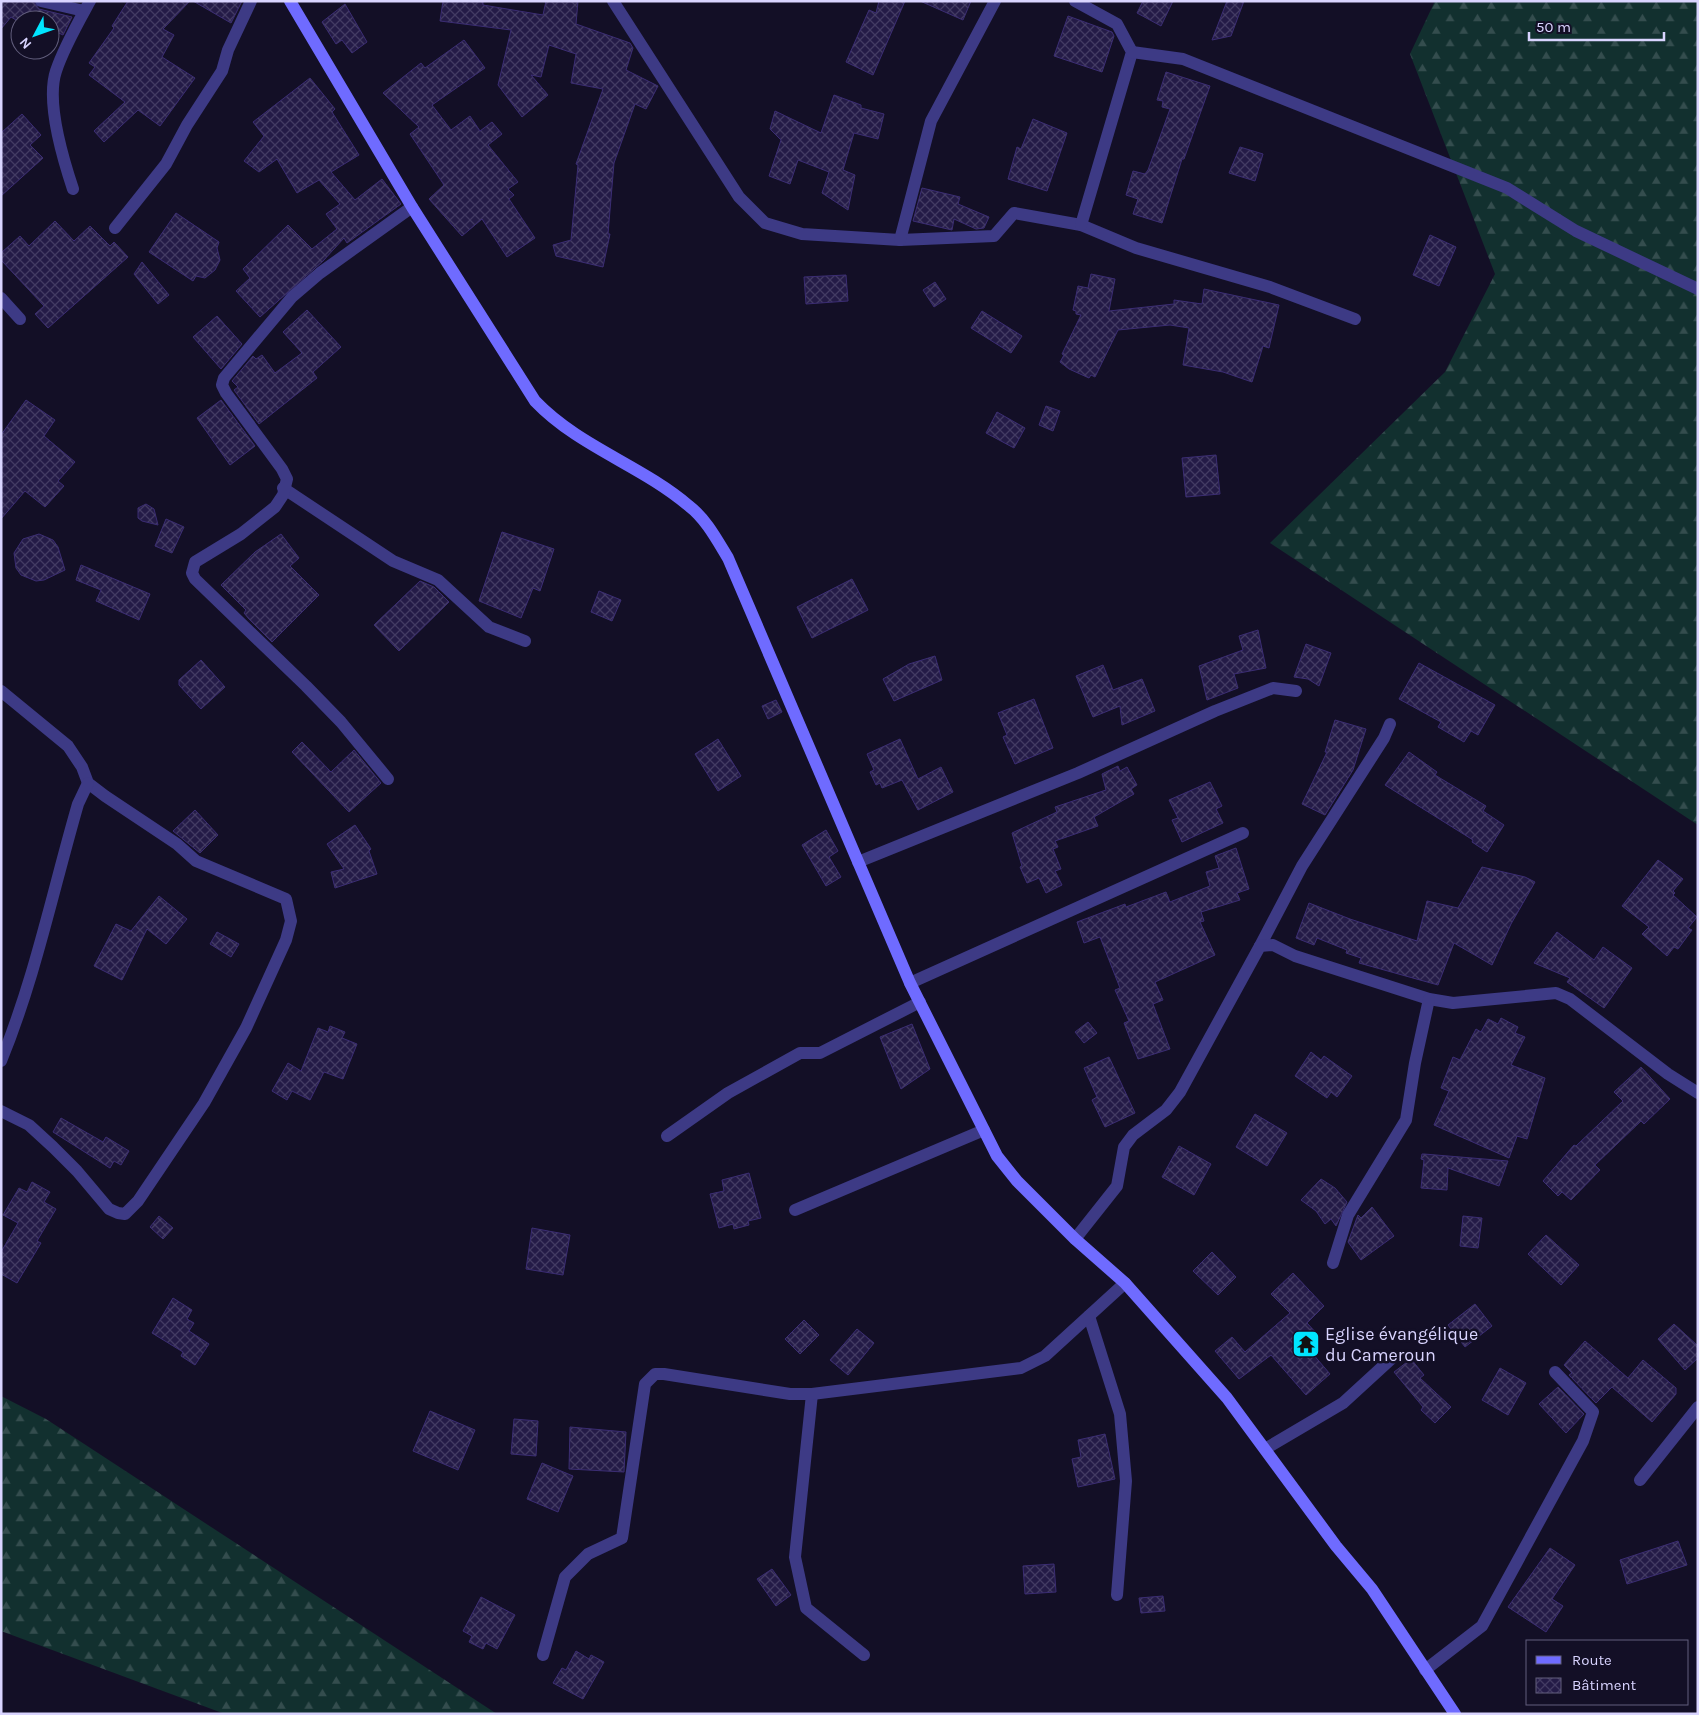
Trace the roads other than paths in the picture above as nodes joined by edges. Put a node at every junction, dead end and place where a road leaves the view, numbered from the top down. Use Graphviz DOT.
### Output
graph roads {
  1 [pos="41,1"];
  2 [pos="251,1"];
  3 [pos="290,1"];
  4 [pos="613,1"];
  5 [pos="995,1"];
  6 [pos="1075,1"];
  7 [pos="87,6"];
  8 [pos="1092,6"];
  9 [pos="1132,52"];
  10 [pos="73,189"];
  11 [pos="412,206"];
  12 [pos="1082,225"];
  13 [pos="115,228"];
  14 [pos="900,240"];
  15 [pos="1698,289"];
  16 [pos="1,298"];
  17 [pos="20,319"];
  18 [pos="1355,319"];
  19 [pos="283,488"];
  20 [pos="526,641"];
  21 [pos="1,691"];
  22 [pos="1296,691"];
  23 [pos="1390,724"];
  24 [pos="388,779"];
  25 [pos="88,783"];
  26 [pos="1243,833"];
  27 [pos="858,862"];
  28 [pos="1260,946"];
  29 [pos="910,983"];
  30 [pos="1430,999"];
  31 [pos="920,1002"];
  32 [pos="1,1061"];
  33 [pos="1698,1093"];
  34 [pos="1,1111"];
  35 [pos="984,1130"];
  36 [pos="667,1136"];
  37 [pos="795,1210"];
  38 [pos="1075,1239"];
  39 [pos="1333,1263"];
  40 [pos="1125,1283"];
  41 [pos="1089,1316"];
  42 [pos="1391,1359"];
  43 [pos="1555,1372"];
  44 [pos="812,1394"];
  45 [pos="1698,1407"];
  46 [pos="1265,1449"];
  47 [pos="1640,1480"];
  48 [pos="1117,1595"];
  49 [pos="543,1655"];
  50 [pos="864,1655"];
  51 [pos="1425,1670"];
  52 [pos="1455,1714"];
  1 -- 7 [label="street"];
  2 -- 13 [label="street"];
  3 -- 11 [label="street"];
  4 -- 14 [label="street"];
  5 -- 14 [label="street"];
  6 -- 8 [label="street"];
  7 -- 10 [label="street"];
  8 -- 9 [label="street"];
  9 -- 12 [label="street"];
  9 -- 15 [label="street"];
  11 -- 19 [label="street"];
  11 -- 27 [label="street"];
  12 -- 14 [label="street"];
  12 -- 18 [label="street"];
  16 -- 17 [label="street"];
  19 -- 20 [label="street"];
  19 -- 24 [label="street"];
  21 -- 25 [label="street"];
  22 -- 27 [label="street"];
  23 -- 28 [label="street"];
  25 -- 32 [label="street"];
  25 -- 34 [label="street"];
  26 -- 29 [label="street"];
  27 -- 29 [label="street"];
  28 -- 30 [label="street"];
  28 -- 38 [label="street"];
  29 -- 31 [label="street"];
  30 -- 33 [label="street"];
  30 -- 39 [label="street"];
  31 -- 35 [label="street"];
  31 -- 36 [label="street"];
  35 -- 37 [label="street"];
  35 -- 38 [label="street"];
  38 -- 40 [label="street"];
  40 -- 41 [label="street"];
  40 -- 46 [label="street"];
  41 -- 44 [label="street"];
  41 -- 48 [label="street"];
  42 -- 46 [label="street"];
  43 -- 51 [label="street"];
  44 -- 49 [label="street"];
  44 -- 50 [label="street"];
  45 -- 47 [label="street"];
  46 -- 51 [label="street"];
  51 -- 52 [label="street"];
}
